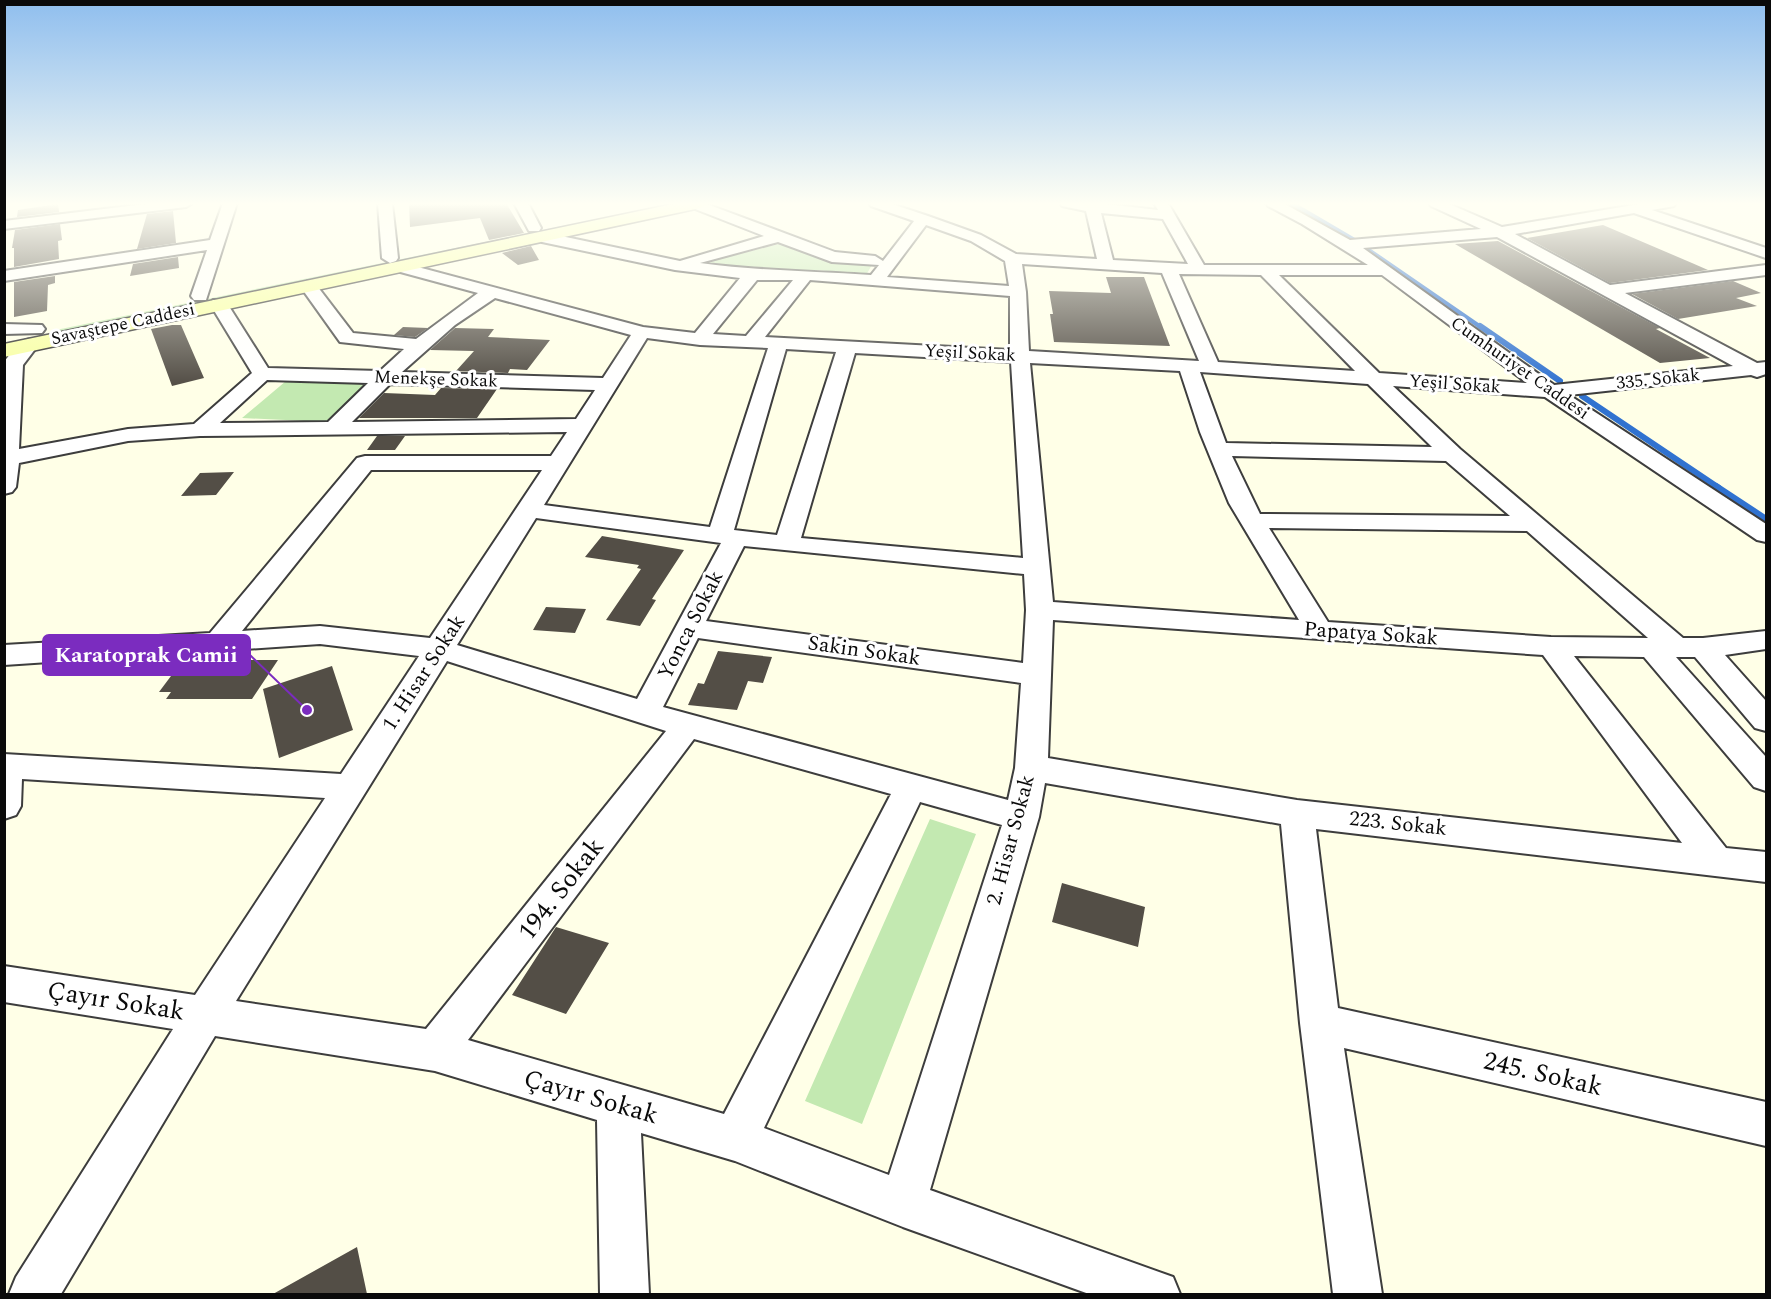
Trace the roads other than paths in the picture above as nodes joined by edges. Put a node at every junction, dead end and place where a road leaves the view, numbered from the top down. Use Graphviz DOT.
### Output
graph roads {
  1 [pos="86,264"];
  2 [pos="211,264"];
  3 [pos="385,264"];
  4 [pos="388,264"];
  5 [pos="399,264"];
  6 [pos="669,264"];
  7 [pos="680,264"];
  8 [pos="889,264"];
  9 [pos="1013,264"];
  10 [pos="1099,264"];
  11 [pos="1106,264"];
  12 [pos="1195,264"];
  13 [pos="1373,264"];
  14 [pos="1558,264"];
  15 [pos="675,265"];
  16 [pos="1168,268"];
  17 [pos="1199,270"];
  18 [pos="1265,270"];
  19 [pos="1383,270"];
  20 [pos="1762,273"];
  21 [pos="752,275"];
  22 [pos="806,275"];
  23 [pos="4,276"];
  24 [pos="876,280"];
  25 [pos="308,286"];
  26 [pos="1607,290"];
  27 [pos="492,292"];
  28 [pos="1018,292"];
  29 [pos="200,297"];
  30 [pos="219,304"];
  31 [pos="4,331"];
  32 [pos="642,332"];
  33 [pos="33,337"];
  34 [pos="700,339"];
  35 [pos="751,342"];
  36 [pos="779,343"];
  37 [pos="421,345"];
  38 [pos="847,347"];
  39 [pos="4,351"];
  40 [pos="1020,356"];
  41 [pos="1200,367"];
  42 [pos="1762,371"];
  43 [pos="262,374"];
  44 [pos="385,377"];
  45 [pos="1375,379"];
  46 [pos="609,384"];
  47 [pos="1550,391"];
  48 [pos="583,425"];
  49 [pos="334,428"];
  50 [pos="200,430"];
  51 [pos="1218,449"];
  52 [pos="1452,454"];
  53 [pos="8,458"];
  54 [pos="558,463"];
  55 [pos="4,487"];
  56 [pos="528,510"];
  57 [pos="1252,521"];
  58 [pos="1533,524"];
  59 [pos="1767,535"];
  60 [pos="728,536"];
  61 [pos="787,544"];
  62 [pos="1038,567"];
  63 [pos="1040,610"];
  64 [pos="690,627"];
  65 [pos="1319,631"];
  66 [pos="1767,640"];
  67 [pos="218,641"];
  68 [pos="1551,646"];
  69 [pos="1677,648"];
  70 [pos="439,650"];
  71 [pos="4,655"];
  72 [pos="1038,675"];
  73 [pos="645,713"];
  74 [pos="1767,720"];
  75 [pos="687,726"];
  76 [pos="6,766"];
  77 [pos="1031,768"];
  78 [pos="1767,778"];
  79 [pos="351,787"];
  80 [pos="910,787"];
  81 [pos="4,806"];
  82 [pos="1297,813"];
  83 [pos="1022,817"];
  84 [pos="1715,860"];
  85 [pos="1767,867"];
  86 [pos="4,984"];
  87 [pos="205,1015"];
  88 [pos="1320,1023"];
  89 [pos="435,1051"];
  90 [pos="618,1104"];
  91 [pos="1767,1124"];
  92 [pos="735,1138"];
  93 [pos="903,1204"];
  94 [pos="33,1294"];
  95 [pos="624,1294"];
  96 [pos="1156,1294"];
  97 [pos="1357,1294"];
  1 -- 23 [label="street"];
  2 -- 29 [label="street"];
  3 -- 29 [label="main road, Savaştepe Caddesi"];
  4 -- 25 [label="main road, Savaştepe Caddesi"];
  5 -- 27 [label="street, Yeşil Sokak"];
  6 -- 15 [label="street"];
  7 -- 15 [label="street"];
  8 -- 24 [label="street"];
  9 -- 28 [label="street, 2. Hisar Sokak"];
  10 -- 11 [label="street"];
  11 -- 16 [label="street"];
  12 -- 17 [label="street"];
  13 -- 19 [label="street, Cumhuriyet Caddesi"];
  14 -- 26 [label="street"];
  15 -- 21 [label="street"];
  16 -- 17 [label="street"];
  16 -- 41 [label="street"];
  17 -- 18 [label="street"];
  18 -- 19 [label="street"];
  18 -- 45 [label="street"];
  19 -- 47 [label="street, Cumhuriyet Caddesi"];
  20 -- 26 [label="street"];
  21 -- 22 [label="street"];
  21 -- 34 [label="street"];
  22 -- 24 [label="street"];
  22 -- 35 [label="street"];
  24 -- 28 [label="street"];
  25 -- 30 [label="main road, Savaştepe Caddesi"];
  25 -- 37 [label="street"];
  26 -- 42 [label="street"];
  27 -- 32 [label="street, Yeşil Sokak"];
  27 -- 37 [label="street"];
  28 -- 40 [label="street, 2. Hisar Sokak"];
  29 -- 33 [label="main road, Savaştepe Caddesi"];
  30 -- 33 [label="main road, Savaştepe Caddesi"];
  30 -- 43 [label="street"];
  31 -- 33 [label="main road, Savaştepe Caddesi"];
  32 -- 34 [label="street, Yeşil Sokak"];
  32 -- 46 [label="street, 1. Hisar Sokak"];
  33 -- 39 [label="main road, Savaştepe Caddesi"];
  33 -- 53 [label="street"];
  34 -- 35 [label="street, Yeşil Sokak"];
  35 -- 36 [label="street, Yeşil Sokak"];
  36 -- 38 [label="street, Yeşil Sokak"];
  36 -- 60 [label="street, Yonca Sokak"];
  37 -- 44 [label="street"];
  38 -- 40 [label="street, Yeşil Sokak"];
  38 -- 61 [label="street"];
  40 -- 41 [label="street, Yeşil Sokak"];
  40 -- 62 [label="street, 2. Hisar Sokak"];
  41 -- 45 [label="street, Yeşil Sokak"];
  41 -- 51 [label="street"];
  42 -- 47 [label="street, 335. Sokak"];
  43 -- 44 [label="street, Menekşe Sokak"];
  43 -- 50 [label="street"];
  44 -- 46 [label="street, Menekşe Sokak"];
  44 -- 49 [label="street"];
  45 -- 47 [label="street, Yeşil Sokak"];
  45 -- 52 [label="street"];
  46 -- 48 [label="street, 1. Hisar Sokak"];
  47 -- 59 [label="street, Cumhuriyet Caddesi"];
  48 -- 49 [label="street"];
  48 -- 54 [label="street, 1. Hisar Sokak"];
  49 -- 50 [label="street"];
  50 -- 53 [label="street"];
  51 -- 52 [label="street"];
  51 -- 57 [label="street"];
  52 -- 58 [label="street"];
  53 -- 55 [label="street"];
  54 -- 56 [label="street, 1. Hisar Sokak"];
  54 -- 67 [label="street"];
  56 -- 60 [label="street"];
  56 -- 70 [label="street, 1. Hisar Sokak"];
  57 -- 58 [label="street"];
  57 -- 65 [label="street"];
  58 -- 69 [label="street"];
  60 -- 61 [label="street"];
  60 -- 64 [label="street, Yonca Sokak"];
  61 -- 62 [label="street"];
  62 -- 63 [label="street, 2. Hisar Sokak"];
  63 -- 65 [label="street, Papatya Sokak"];
  63 -- 72 [label="street, 2. Hisar Sokak"];
  64 -- 72 [label="street, Sakin Sokak"];
  64 -- 73 [label="street, Yonca Sokak"];
  65 -- 68 [label="street, Papatya Sokak"];
  66 -- 69 [label="street, Papatya Sokak"];
  67 -- 70 [label="street"];
  67 -- 71 [label="street"];
  68 -- 69 [label="street, Papatya Sokak"];
  68 -- 84 [label="street"];
  69 -- 74 [label="street"];
  69 -- 78 [label="street"];
  70 -- 73 [label="street"];
  70 -- 79 [label="street, 1. Hisar Sokak"];
  72 -- 77 [label="street, 2. Hisar Sokak"];
  73 -- 75 [label="street"];
  75 -- 80 [label="street"];
  75 -- 89 [label="street, 194. Sokak"];
  76 -- 79 [label="street"];
  76 -- 81 [label="street"];
  77 -- 82 [label="street, 223. Sokak"];
  77 -- 83 [label="street, 2. Hisar Sokak"];
  79 -- 87 [label="street, 1. Hisar Sokak"];
  80 -- 83 [label="street"];
  80 -- 92 [label="street"];
  82 -- 84 [label="street, 223. Sokak"];
  82 -- 88 [label="street"];
  83 -- 93 [label="street, 2. Hisar Sokak"];
  84 -- 85 [label="street, 223. Sokak"];
  86 -- 87 [label="street, Çayır Sokak"];
  87 -- 89 [label="street, Çayır Sokak"];
  87 -- 94 [label="street, 1. Hisar Sokak"];
  88 -- 91 [label="street, 245. Sokak"];
  88 -- 97 [label="street"];
  89 -- 90 [label="street, Çayır Sokak"];
  90 -- 92 [label="street, Çayır Sokak"];
  90 -- 95 [label="street"];
  92 -- 93 [label="street, Çayır Sokak"];
  93 -- 96 [label="street, Çayır Sokak"];
}
